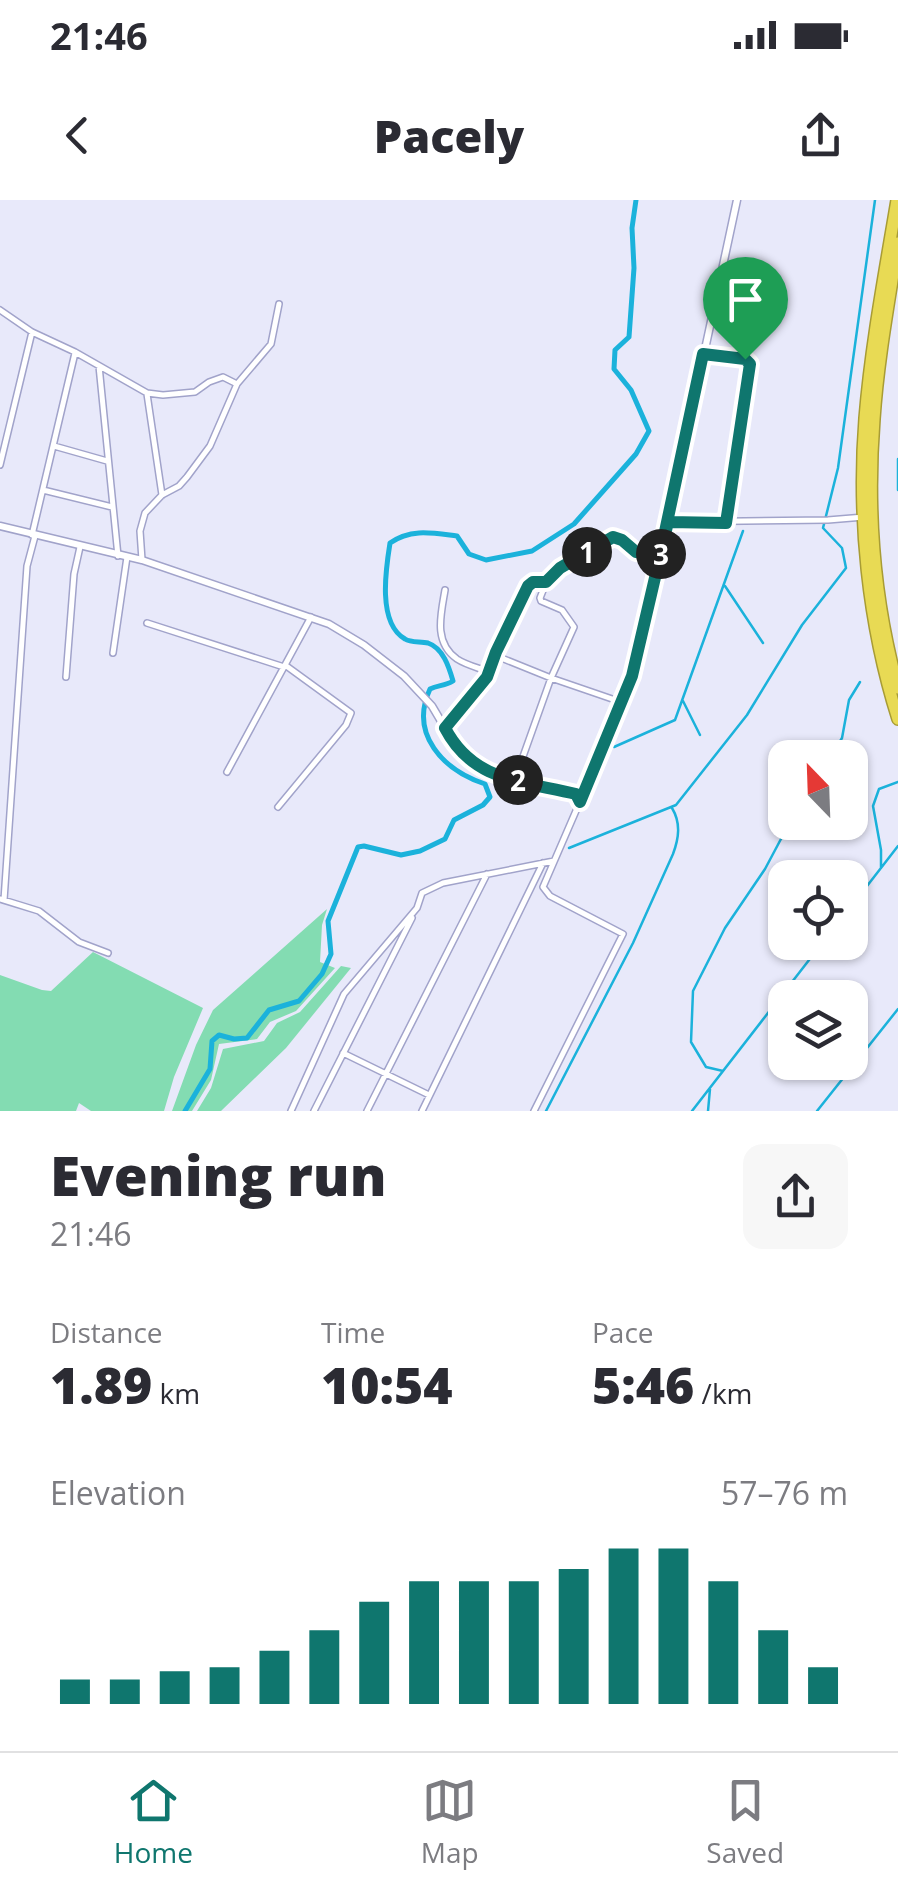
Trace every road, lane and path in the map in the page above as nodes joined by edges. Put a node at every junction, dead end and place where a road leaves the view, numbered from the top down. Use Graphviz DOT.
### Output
graph roads {
  1 [pos="737,200"];
  2 [pos="897,200"];
  3 [pos="898,243"];
  4 [pos="887,288"];
  5 [pos="279,304"];
  6 [pos="0,310"];
  7 [pos="32,332"];
  8 [pos="75,352"];
  9 [pos="703,354"];
  10 [pos="99,366"];
  11 [pos="236,384"];
  12 [pos="147,393"];
  13 [pos="54,446"];
  14 [pos="107,460"];
  15 [pos="0,465"];
  16 [pos="43,490"];
  17 [pos="162,495"];
  18 [pos="112,507"];
  19 [pos="864,516"];
  20 [pos="668,522"];
  21 [pos="726,523"];
  22 [pos="0,526"];
  23 [pos="34,535"];
  24 [pos="80,546"];
  25 [pos="660,555"];
  26 [pos="118,556"];
  27 [pos="127,558"];
  28 [pos="142,560"];
  29 [pos="546,582"];
  30 [pos="445,590"];
  31 [pos="312,617"];
  32 [pos="147,623"];
  33 [pos="113,654"];
  34 [pos="494,655"];
  35 [pos="285,666"];
  36 [pos="489,672"];
  37 [pos="66,677"];
  38 [pos="551,678"];
  39 [pos="898,688"];
  40 [pos="621,702"];
  41 [pos="898,720"];
  42 [pos="445,728"];
  43 [pos="226,772"];
  44 [pos="516,779"];
  45 [pos="580,796"];
  46 [pos="278,807"];
  47 [pos="554,860"];
  48 [pos="543,863"];
  49 [pos="488,874"];
  50 [pos="2,900"];
  51 [pos="417,908"];
  52 [pos="108,953"];
  53 [pos="343,1053"];
  54 [pos="386,1074"];
  55 [pos="429,1095"];
  56 [pos="290,1111"];
  57 [pos="314,1111"];
  58 [pos="367,1111"];
  59 [pos="422,1111"];
  60 [pos="534,1111"];
  1 -- 9 [label="street"];
  2 -- 4 [label="highway"];
  3 -- 4 [label="highway"];
  4 -- 19 [label="highway"];
  4 -- 39 [label="highway"];
  5 -- 11 [label="street"];
  6 -- 7 [label="street"];
  7 -- 8 [label="street"];
  7 -- 15 [label="street"];
  8 -- 10 [label="street"];
  8 -- 13 [label="street"];
  9 -- 20 [label="street"];
  9 -- 21 [label="street"];
  10 -- 12 [label="street"];
  10 -- 14 [label="street"];
  11 -- 12 [label="street"];
  11 -- 17 [label="street"];
  12 -- 17 [label="street"];
  13 -- 14 [label="street"];
  13 -- 16 [label="street"];
  14 -- 18 [label="street"];
  16 -- 18 [label="street"];
  16 -- 23 [label="street"];
  17 -- 28 [label="street"];
  18 -- 26 [label="street"];
  19 -- 21 [label="street"];
  19 -- 41 [label="highway"];
  20 -- 21 [label="street"];
  20 -- 25 [label="street"];
  22 -- 23 [label="street"];
  23 -- 24 [label="street"];
  23 -- 50 [label="street"];
  24 -- 26 [label="street"];
  24 -- 37 [label="street"];
  25 -- 29 [label="street"];
  25 -- 40 [label="street"];
  26 -- 27 [label="street"];
  27 -- 28 [label="street"];
  27 -- 33 [label="street"];
  28 -- 31 [label="street"];
  29 -- 34 [label="street"];
  29 -- 38 [label="street"];
  30 -- 36 [label="street"];
  31 -- 35 [label="street"];
  31 -- 42 [label="street"];
  32 -- 35 [label="street"];
  34 -- 36 [label="street"];
  34 -- 38 [label="street"];
  35 -- 43 [label="street"];
  35 -- 46 [label="street"];
  36 -- 42 [label="street"];
  38 -- 40 [label="street"];
  38 -- 44 [label="street"];
  40 -- 45 [label="street"];
  42 -- 44 [label="street"];
  44 -- 45 [label="street"];
  45 -- 47 [label="street"];
  47 -- 48 [label="street"];
  47 -- 60 [label="street"];
  48 -- 49 [label="street"];
  48 -- 55 [label="street"];
  49 -- 51 [label="street"];
  49 -- 54 [label="street"];
  50 -- 52 [label="street"];
  51 -- 53 [label="street"];
  51 -- 56 [label="street"];
  53 -- 54 [label="street"];
  53 -- 57 [label="street"];
  54 -- 55 [label="street"];
  54 -- 58 [label="street"];
  55 -- 59 [label="street"];
}
